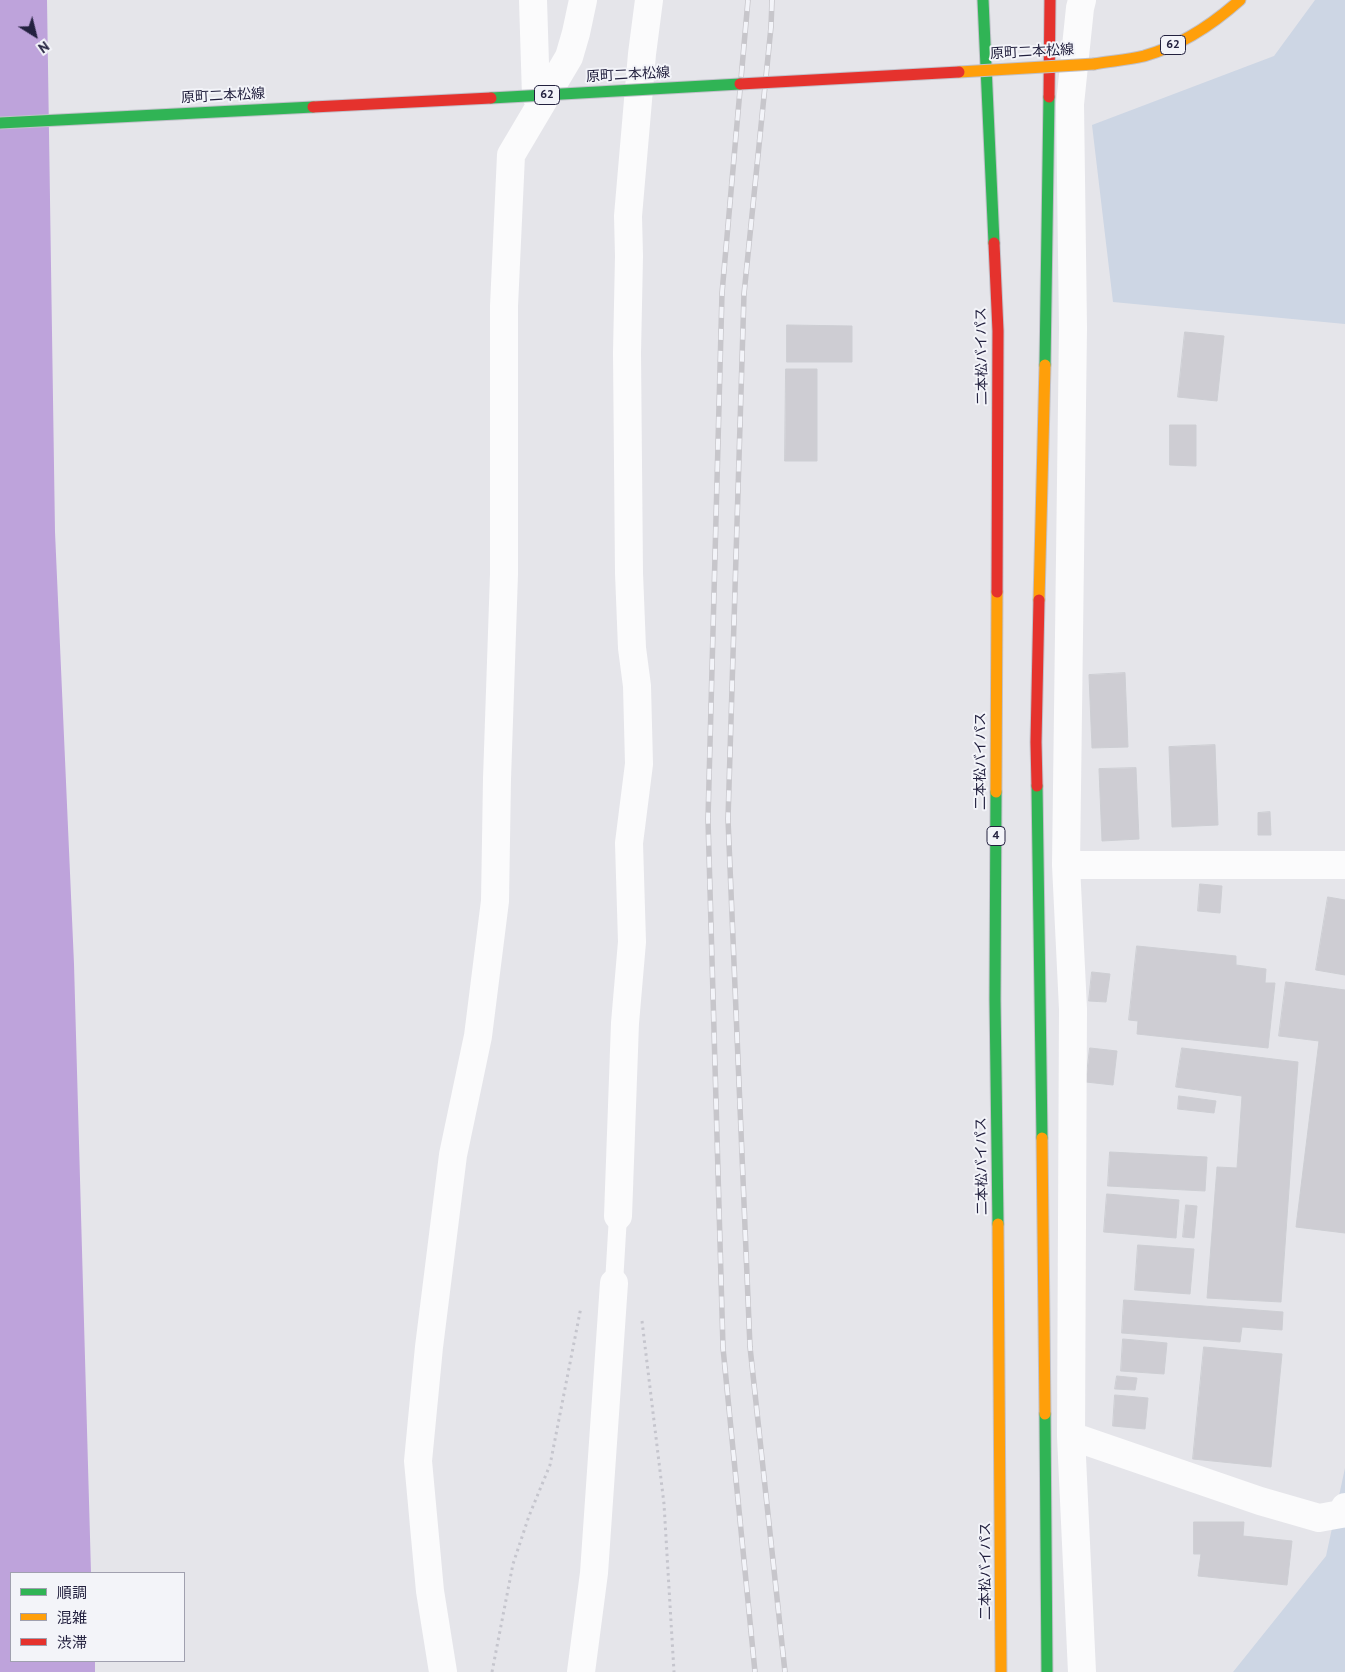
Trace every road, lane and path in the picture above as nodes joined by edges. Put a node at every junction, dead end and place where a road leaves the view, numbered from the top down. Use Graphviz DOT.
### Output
graph roads {
  1 [pos="533,0"];
  2 [pos="583,0"];
  3 [pos="649,0"];
  4 [pos="983,0"];
  5 [pos="1050,0"];
  6 [pos="1082,0"];
  7 [pos="1240,0"];
  8 [pos="536,96"];
  9 [pos="0,123"];
  10 [pos="1066,865"];
  11 [pos="1345,865"];
  12 [pos="618,1216"];
  13 [pos="614,1283"];
  14 [pos="1071,1436"];
  15 [pos="1345,1507"];
  16 [pos="443,1672"];
  17 [pos="582,1672"];
  18 [pos="1001,1672"];
  19 [pos="1047,1672"];
  20 [pos="1082,1672"];
  1 -- 8 [label="street"];
  2 -- 16 [label="street"];
  3 -- 12 [label="street"];
  4 -- 18 [label="main road, 二本松バイパス / 4"];
  5 -- 19 [label="main road"];
  6 -- 10 [label="street"];
  7 -- 8 [label="main road, 原町二本松線 / 62, bridge"];
  8 -- 9 [label="main road, 原町二本松線 / 62, bridge"];
  10 -- 11 [label="street"];
  10 -- 14 [label="street"];
  12 -- 13 [label="lane"];
  13 -- 17 [label="street"];
  14 -- 15 [label="street"];
  14 -- 20 [label="street"];
}
